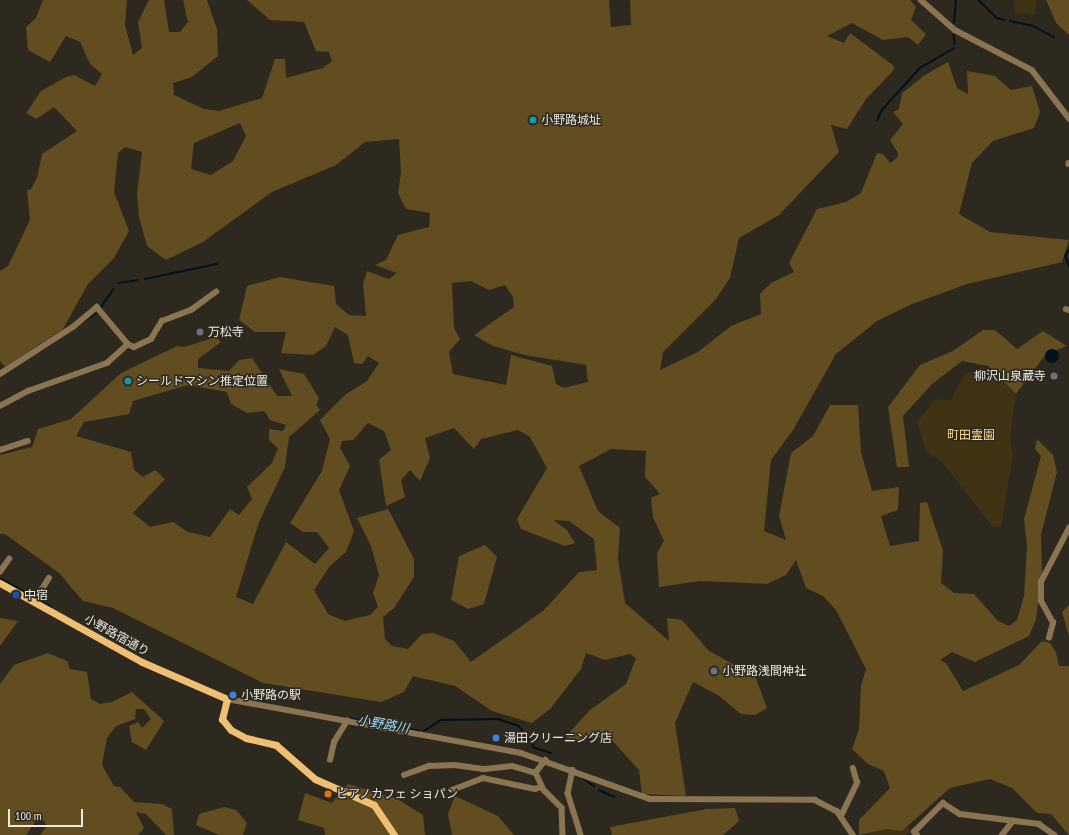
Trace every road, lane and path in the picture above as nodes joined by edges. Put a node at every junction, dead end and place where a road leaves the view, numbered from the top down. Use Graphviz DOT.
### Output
graph roads {
  1 [pos="921,0"];
  2 [pos="1069,118"];
  3 [pos="216,292"];
  4 [pos="128,344"];
  5 [pos="0,374"];
  6 [pos="0,406"];
  7 [pos="28,441"];
  8 [pos="0,450"];
  9 [pos="1069,528"];
  10 [pos="9,559"];
  11 [pos="0,572"];
  12 [pos="49,578"];
  13 [pos="0,583"];
  14 [pos="34,602"];
  15 [pos="1049,638"];
  16 [pos="227,699"];
  17 [pos="348,721"];
  18 [pos="330,760"];
  19 [pos="546,760"];
  20 [pos="853,769"];
  21 [pos="573,770"];
  22 [pos="536,773"];
  23 [pos="404,775"];
  24 [pos="542,786"];
  25 [pos="452,790"];
  26 [pos="841,816"];
  27 [pos="1012,821"];
  28 [pos="394,835"];
  29 [pos="563,835"];
  30 [pos="581,835"];
  31 [pos="853,835"];
  32 [pos="917,835"];
  33 [pos="1002,835"];
  34 [pos="1055,835"];
  1 -- 2 [label="street"];
  3 -- 4 [label="street"];
  4 -- 5 [label="street"];
  4 -- 6 [label="street"];
  7 -- 8 [label="street"];
  9 -- 15 [label="street"];
  10 -- 11 [label="street"];
  12 -- 14 [label="street"];
  13 -- 14 [label="main road, 小野路宿通り"];
  14 -- 16 [label="main road, 小野路宿通り"];
  16 -- 17 [label="street"];
  16 -- 28 [label="main road"];
  17 -- 18 [label="street"];
  17 -- 19 [label="street"];
  19 -- 21 [label="street"];
  19 -- 22 [label="street"];
  20 -- 26 [label="street"];
  21 -- 26 [label="street"];
  21 -- 30 [label="street"];
  22 -- 23 [label="street"];
  22 -- 24 [label="street"];
  24 -- 25 [label="street"];
  24 -- 29 [label="street"];
  26 -- 31 [label="street"];
  27 -- 32 [label="street"];
  27 -- 33 [label="street"];
  27 -- 34 [label="street"];
}
